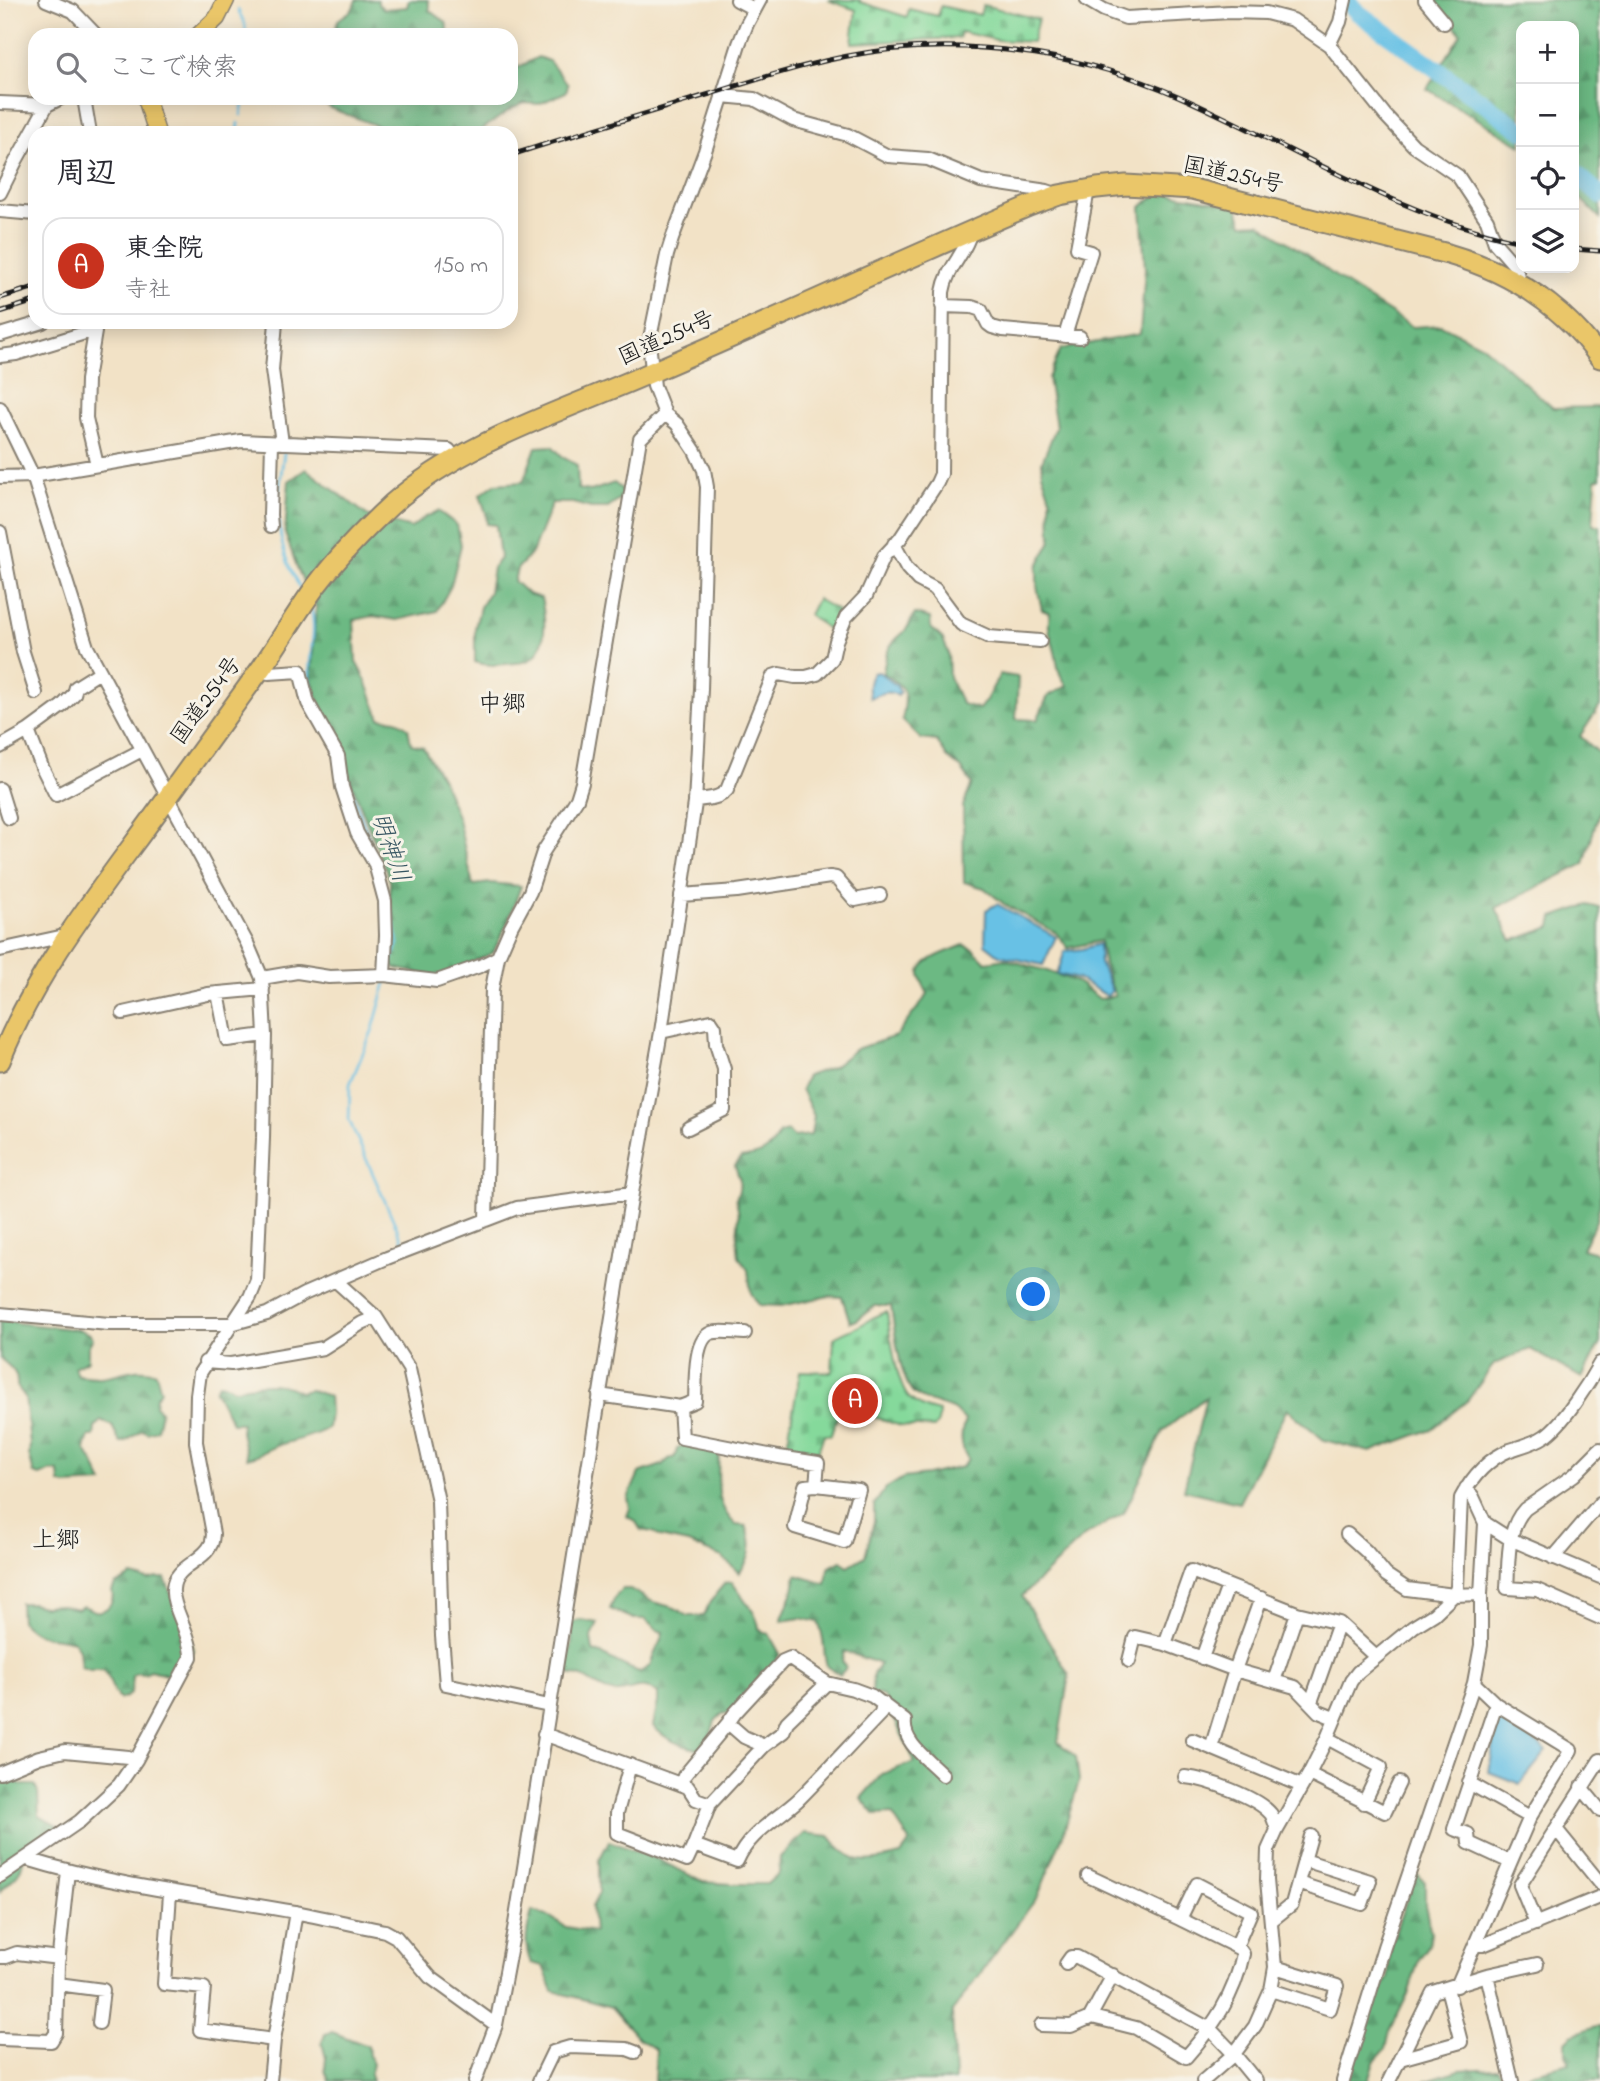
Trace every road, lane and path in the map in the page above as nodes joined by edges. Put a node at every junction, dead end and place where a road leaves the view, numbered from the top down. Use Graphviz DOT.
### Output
graph roads {
  1 [pos="46,0"];
  2 [pos="226,0"];
  3 [pos="737,0"];
  4 [pos="1087,0"];
  5 [pos="1345,0"];
  6 [pos="1425,0"];
  7 [pos="757,4"];
  8 [pos="1444,23"];
  9 [pos="89,28"];
  10 [pos="206,28"];
  11 [pos="1329,45"];
  12 [pos="722,96"];
  13 [pos="0,103"];
  14 [pos="28,104"];
  15 [pos="47,105"];
  16 [pos="85,105"];
  17 [pos="148,105"];
  18 [pos="37,126"];
  19 [pos="88,126"];
  20 [pos="155,126"];
  21 [pos="28,140"];
  22 [pos="1088,190"];
  23 [pos="0,193"];
  24 [pos="1059,195"];
  25 [pos="0,211"];
  26 [pos="28,213"];
  27 [pos="971,231"];
  28 [pos="1519,282"];
  29 [pos="942,306"];
  30 [pos="28,327"];
  31 [pos="275,329"];
  32 [pos="0,335"];
  33 [pos="1065,336"];
  34 [pos="1080,337"];
  35 [pos="1596,347"];
  36 [pos="0,356"];
  37 [pos="651,373"];
  38 [pos="0,408"];
  39 [pos="665,414"];
  40 [pos="277,443"];
  41 [pos="456,460"];
  42 [pos="97,465"];
  43 [pos="33,476"];
  44 [pos="0,477"];
  45 [pos="271,526"];
  46 [pos="0,532"];
  47 [pos="894,544"];
  48 [pos="1040,641"];
  49 [pos="259,671"];
  50 [pos="100,672"];
  51 [pos="36,693"];
  52 [pos="28,731"];
  53 [pos="0,747"];
  54 [pos="142,750"];
  55 [pos="0,789"];
  56 [pos="168,798"];
  57 [pos="695,800"];
  58 [pos="9,818"];
  59 [pos="681,895"];
  60 [pos="880,895"];
  61 [pos="69,935"];
  62 [pos="0,950"];
  63 [pos="498,957"];
  64 [pos="389,975"];
  65 [pos="262,983"];
  66 [pos="218,993"];
  67 [pos="123,1013"];
  68 [pos="661,1032"];
  69 [pos="265,1035"];
  70 [pos="0,1061"];
  71 [pos="688,1128"];
  72 [pos="632,1193"];
  73 [pos="486,1220"];
  74 [pos="336,1281"];
  75 [pos="0,1314"];
  76 [pos="376,1317"];
  77 [pos="231,1324"];
  78 [pos="745,1333"];
  79 [pos="205,1362"];
  80 [pos="1600,1363"];
  81 [pos="599,1395"];
  82 [pos="680,1407"];
  83 [pos="1598,1455"];
  84 [pos="816,1485"];
  85 [pos="1466,1488"];
  86 [pos="1600,1503"];
  87 [pos="1485,1523"];
  88 [pos="1347,1534"];
  89 [pos="1510,1539"];
  90 [pos="1553,1558"];
  91 [pos="1600,1577"];
  92 [pos="1228,1586"];
  93 [pos="1481,1594"];
  94 [pos="1454,1595"];
  95 [pos="1261,1598"];
  96 [pos="1297,1614"];
  97 [pos="1600,1618"];
  98 [pos="1339,1623"];
  99 [pos="1165,1644"];
  100 [pos="1377,1657"];
  101 [pos="1202,1658"];
  102 [pos="1129,1661"];
  103 [pos="1235,1670"];
  104 [pos="1274,1681"];
  105 [pos="827,1683"];
  106 [pos="1474,1683"];
  107 [pos="1311,1702"];
  108 [pos="883,1703"];
  109 [pos="1496,1704"];
  110 [pos="549,1706"];
  111 [pos="1334,1718"];
  112 [pos="728,1723"];
  113 [pos="544,1734"];
  114 [pos="1327,1738"];
  115 [pos="1192,1740"];
  116 [pos="764,1746"];
  117 [pos="1211,1748"];
  118 [pos="136,1760"];
  119 [pos="1600,1760"];
  120 [pos="630,1765"];
  121 [pos="0,1773"];
  122 [pos="943,1775"];
  123 [pos="1185,1777"];
  124 [pos="1306,1780"];
  125 [pos="1399,1783"];
  126 [pos="1469,1783"];
  127 [pos="681,1784"];
  128 [pos="1581,1787"];
  129 [pos="1364,1803"];
  130 [pos="710,1804"];
  131 [pos="1600,1810"];
  132 [pos="1530,1817"];
  133 [pos="1556,1829"];
  134 [pos="1277,1830"];
  135 [pos="1311,1836"];
  136 [pos="694,1845"];
  137 [pos="27,1859"];
  138 [pos="1304,1860"];
  139 [pos="1510,1862"];
  140 [pos="68,1871"];
  141 [pos="0,1875"];
  142 [pos="1088,1876"];
  143 [pos="1298,1883"];
  144 [pos="1600,1883"];
  145 [pos="170,1893"];
  146 [pos="1600,1897"];
  147 [pos="296,1912"];
  148 [pos="1180,1919"];
  149 [pos="1272,1920"];
  150 [pos="1535,1924"];
  151 [pos="1475,1945"];
  152 [pos="1236,1947"];
  153 [pos="0,1957"];
  154 [pos="59,1958"];
  155 [pos="1066,1964"];
  156 [pos="1537,1964"];
  157 [pos="1275,1967"];
  158 [pos="1113,1975"];
  159 [pos="1487,1975"];
  160 [pos="58,1984"];
  161 [pos="1452,1987"];
  162 [pos="1271,1990"];
  163 [pos="1089,2018"];
  164 [pos="99,2023"];
  165 [pos="496,2025"];
  166 [pos="1041,2025"];
  167 [pos="1210,2029"];
  168 [pos="0,2039"];
  169 [pos="274,2039"];
  170 [pos="635,2052"];
  171 [pos="1234,2054"];
  172 [pos="1400,2059"];
  173 [pos="270,2081"];
  174 [pos="475,2081"];
  175 [pos="538,2081"];
  176 [pos="1203,2081"];
  177 [pos="1256,2081"];
  178 [pos="1343,2081"];
  179 [pos="1389,2081"];
  180 [pos="1512,2081"];
  1 -- 9 [label="street"];
  2 -- 10 [label="main road"];
  3 -- 7 [label="street"];
  4 -- 11 [label="street"];
  5 -- 11 [label="street"];
  6 -- 8 [label="street"];
  7 -- 12 [label="street"];
  11 -- 28 [label="street"];
  12 -- 24 [label="street"];
  12 -- 37 [label="street"];
  13 -- 14 [label="street"];
  15 -- 18 [label="street"];
  16 -- 19 [label="street"];
  17 -- 20 [label="main road"];
  21 -- 23 [label="street"];
  22 -- 24 [label="highway, 国道254号"];
  22 -- 28 [label="highway, 国道254号"];
  22 -- 33 [label="street"];
  24 -- 27 [label="highway, 国道254号"];
  25 -- 26 [label="street"];
  27 -- 29 [label="street"];
  27 -- 37 [label="highway, 国道254号"];
  28 -- 35 [label="highway, 国道254号"];
  29 -- 33 [label="street"];
  29 -- 47 [label="street"];
  30 -- 32 [label="street"];
  31 -- 40 [label="street"];
  33 -- 34 [label="street"];
  36 -- 42 [label="street"];
  37 -- 39 [label="street"];
  37 -- 41 [label="highway, 国道254号"];
  38 -- 43 [label="street"];
  39 -- 57 [label="street"];
  39 -- 63 [label="street"];
  40 -- 41 [label="street"];
  40 -- 42 [label="street"];
  40 -- 45 [label="street"];
  41 -- 49 [label="highway, 国道254号"];
  42 -- 43 [label="street"];
  43 -- 44 [label="street"];
  43 -- 50 [label="street"];
  46 -- 51 [label="street"];
  47 -- 48 [label="street"];
  47 -- 57 [label="street"];
  49 -- 56 [label="highway, 国道254号"];
  49 -- 64 [label="street"];
  50 -- 52 [label="street"];
  50 -- 54 [label="street"];
  52 -- 53 [label="street"];
  52 -- 54 [label="street"];
  54 -- 56 [label="street"];
  55 -- 58 [label="street"];
  56 -- 61 [label="highway, 国道254号"];
  56 -- 65 [label="street"];
  57 -- 59 [label="street"];
  59 -- 60 [label="street"];
  59 -- 68 [label="street"];
  61 -- 62 [label="street"];
  61 -- 70 [label="highway, 国道254号"];
  63 -- 64 [label="street"];
  63 -- 73 [label="street"];
  64 -- 65 [label="street"];
  65 -- 66 [label="street"];
  65 -- 69 [label="street"];
  66 -- 67 [label="street"];
  66 -- 69 [label="street"];
  68 -- 71 [label="street"];
  68 -- 72 [label="street"];
  69 -- 77 [label="street"];
  72 -- 73 [label="street"];
  72 -- 81 [label="street"];
  73 -- 74 [label="street"];
  74 -- 76 [label="street"];
  74 -- 77 [label="street"];
  75 -- 77 [label="street"];
  76 -- 79 [label="street"];
  76 -- 110 [label="street"];
  77 -- 79 [label="street"];
  78 -- 82 [label="street"];
  79 -- 118 [label="street"];
  80 -- 85 [label="street"];
  81 -- 82 [label="street"];
  81 -- 110 [label="street"];
  82 -- 84 [label="street"];
  83 -- 89 [label="street"];
  84 -- 84 [label="street"];
  85 -- 87 [label="street"];
  85 -- 94 [label="street"];
  86 -- 90 [label="street"];
  87 -- 89 [label="street"];
  87 -- 93 [label="street"];
  88 -- 94 [label="street"];
  89 -- 90 [label="street"];
  89 -- 97 [label="street"];
  90 -- 91 [label="street"];
  92 -- 95 [label="street"];
  92 -- 99 [label="street"];
  92 -- 101 [label="street"];
  93 -- 94 [label="street"];
  93 -- 106 [label="street"];
  94 -- 100 [label="street"];
  95 -- 96 [label="street"];
  95 -- 103 [label="street"];
  96 -- 98 [label="street"];
  96 -- 104 [label="street"];
  98 -- 100 [label="street"];
  98 -- 107 [label="street"];
  99 -- 101 [label="street"];
  99 -- 102 [label="street"];
  100 -- 111 [label="street"];
  101 -- 103 [label="street"];
  103 -- 104 [label="street"];
  103 -- 117 [label="street"];
  104 -- 107 [label="street"];
  105 -- 108 [label="street"];
  105 -- 112 [label="street"];
  105 -- 116 [label="street"];
  106 -- 109 [label="street"];
  106 -- 178 [label="street"];
  107 -- 111 [label="street"];
  108 -- 122 [label="street"];
  108 -- 136 [label="street"];
  109 -- 126 [label="street"];
  109 -- 132 [label="street"];
  110 -- 113 [label="street"];
  111 -- 114 [label="street"];
  112 -- 116 [label="street"];
  112 -- 127 [label="street"];
  113 -- 120 [label="street"];
  113 -- 165 [label="street"];
  114 -- 124 [label="street"];
  114 -- 129 [label="street"];
  115 -- 117 [label="street"];
  116 -- 130 [label="street"];
  117 -- 124 [label="street"];
  118 -- 121 [label="street"];
  118 -- 137 [label="street"];
  119 -- 128 [label="street"];
  120 -- 127 [label="street"];
  120 -- 136 [label="street"];
  123 -- 134 [label="street"];
  124 -- 129 [label="street"];
  124 -- 134 [label="street"];
  125 -- 129 [label="street"];
  126 -- 132 [label="street"];
  126 -- 139 [label="street"];
  127 -- 130 [label="street"];
  128 -- 131 [label="street"];
  128 -- 133 [label="street"];
  130 -- 136 [label="street"];
  132 -- 139 [label="street"];
  133 -- 144 [label="street"];
  133 -- 150 [label="street"];
  134 -- 149 [label="street"];
  135 -- 138 [label="street"];
  137 -- 140 [label="street"];
  137 -- 141 [label="street"];
  138 -- 143 [label="street"];
  138 -- 143 [label="street"];
  139 -- 151 [label="street"];
  140 -- 145 [label="street"];
  140 -- 154 [label="street"];
  142 -- 148 [label="street"];
  143 -- 149 [label="street"];
  145 -- 147 [label="street"];
  145 -- 169 [label="street"];
  146 -- 150 [label="street"];
  147 -- 165 [label="street"];
  147 -- 169 [label="street"];
  148 -- 152 [label="street"];
  148 -- 152 [label="street"];
  149 -- 157 [label="street"];
  150 -- 151 [label="street"];
  151 -- 161 [label="street"];
  152 -- 167 [label="street"];
  153 -- 154 [label="street"];
  154 -- 160 [label="street"];
  155 -- 158 [label="street"];
  156 -- 159 [label="street"];
  157 -- 162 [label="street"];
  157 -- 162 [label="street"];
  158 -- 163 [label="street"];
  158 -- 167 [label="street"];
  159 -- 161 [label="street"];
  159 -- 180 [label="street"];
  160 -- 164 [label="street"];
  160 -- 168 [label="street"];
  161 -- 172 [label="street"];
  161 -- 172 [label="street"];
  162 -- 171 [label="street"];
  163 -- 166 [label="street"];
  163 -- 167 [label="street"];
  165 -- 174 [label="street"];
  167 -- 171 [label="street"];
  169 -- 173 [label="street"];
  170 -- 175 [label="street"];
  171 -- 176 [label="street"];
  171 -- 177 [label="street"];
  172 -- 179 [label="street"];
}
